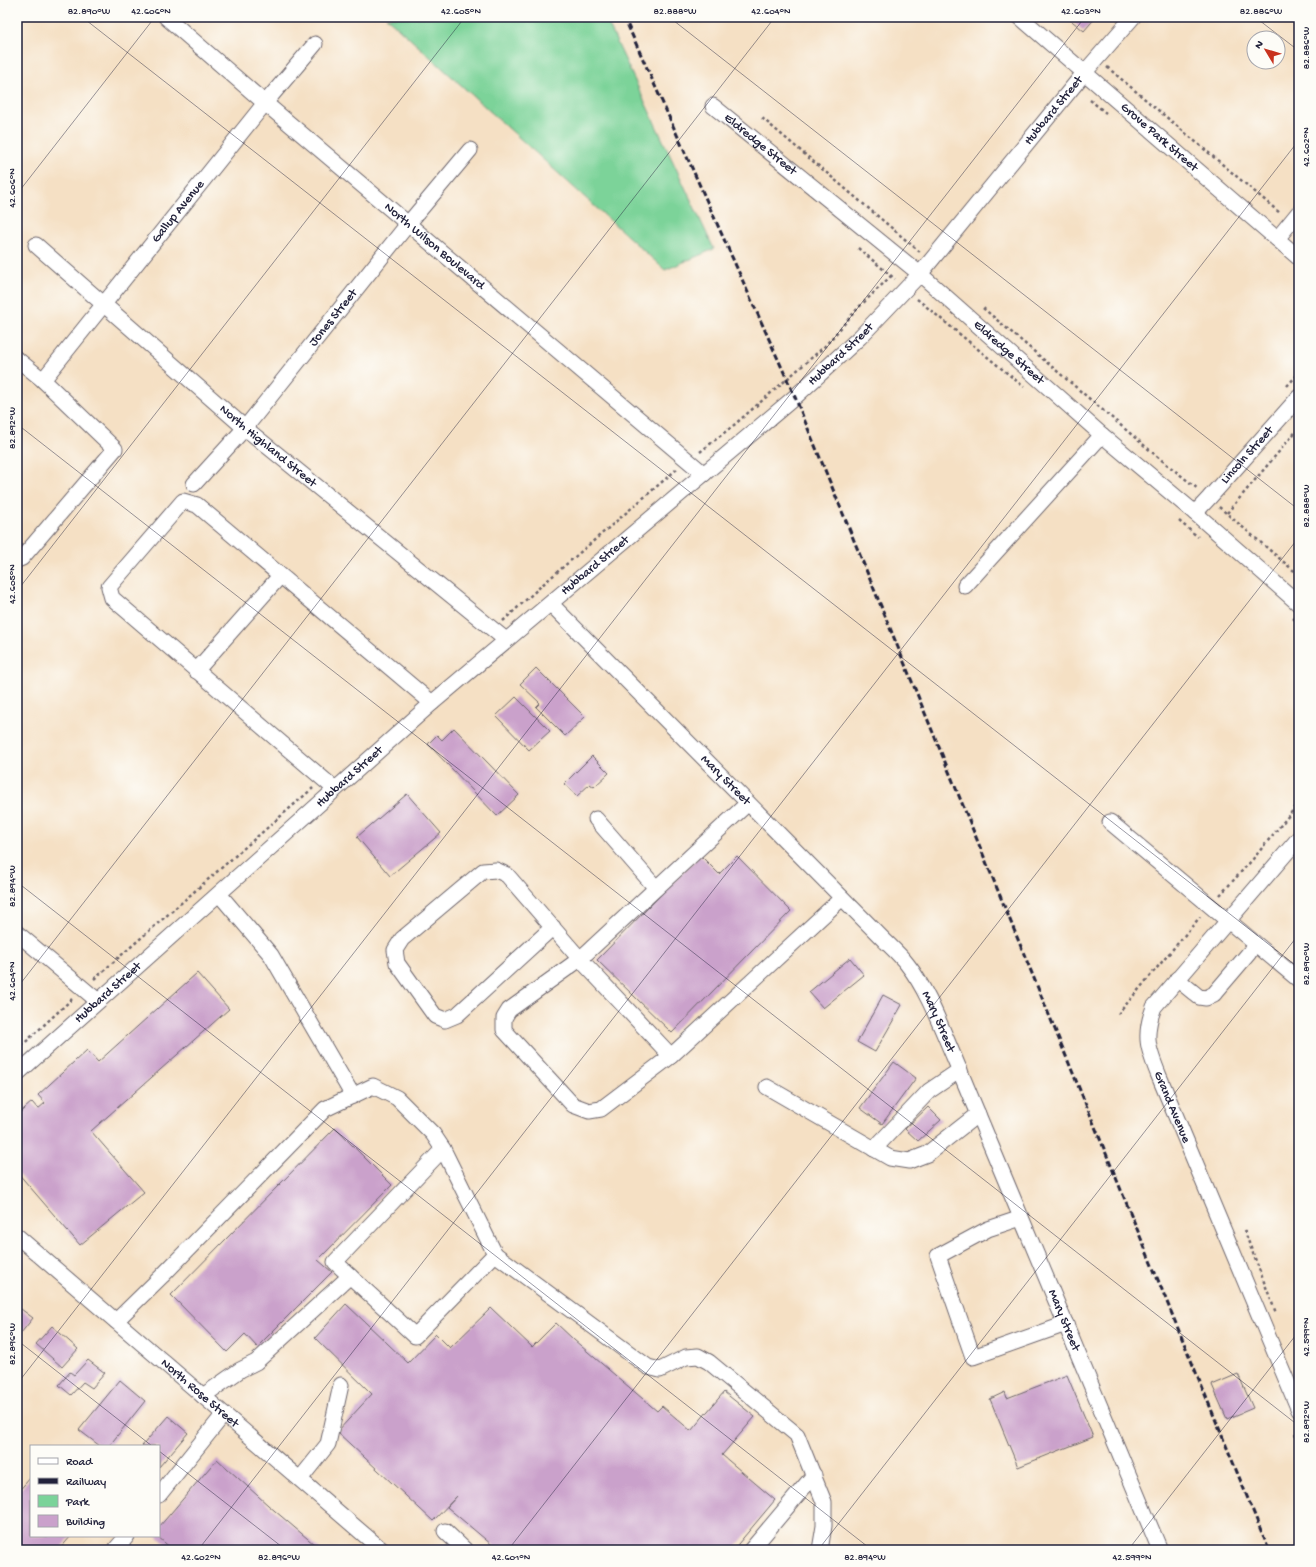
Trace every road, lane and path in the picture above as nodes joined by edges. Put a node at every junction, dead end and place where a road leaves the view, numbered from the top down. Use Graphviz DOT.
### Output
graph roads {
  1 [pos="166,17"];
  2 [pos="1020,17"];
  3 [pos="1133,17"];
  4 [pos="315,44"];
  5 [pos="1097,58"];
  6 [pos="1085,72"];
  7 [pos="265,103"];
  8 [pos="713,106"];
  9 [pos="762,118"];
  10 [pos="470,150"];
  11 [pos="1295,217"];
  12 [pos="408,224"];
  13 [pos="1277,239"];
  14 [pos="36,246"];
  15 [pos="1299,258"];
  16 [pos="924,268"];
  17 [pos="103,306"];
  18 [pos="982,307"];
  19 [pos="17,359"];
  20 [pos="43,380"];
  21 [pos="1299,397"];
  22 [pos="246,428"];
  23 [pos="1299,428"];
  24 [pos="1102,435"];
  25 [pos="704,474"];
  26 [pos="194,484"];
  27 [pos="1209,498"];
  28 [pos="1195,513"];
  29 [pos="1227,513"];
  30 [pos="17,560"];
  31 [pos="280,576"];
  32 [pos="1299,576"];
  33 [pos="965,586"];
  34 [pos="551,604"];
  35 [pos="1299,604"];
  36 [pos="506,640"];
  37 [pos="196,671"];
  38 [pos="432,703"];
  39 [pos="335,788"];
  40 [pos="748,803"];
  41 [pos="596,819"];
  42 [pos="1110,822"];
  43 [pos="1299,838"];
  44 [pos="656,888"];
  45 [pos="219,894"];
  46 [pos="842,898"];
  47 [pos="1228,920"];
  48 [pos="553,927"];
  49 [pos="17,933"];
  50 [pos="1249,953"];
  51 [pos="580,959"];
  52 [pos="1177,979"];
  53 [pos="1299,980"];
  54 [pos="98,1001"];
  55 [pos="671,1056"];
  56 [pos="960,1070"];
  57 [pos="17,1074"];
  58 [pos="767,1087"];
  59 [pos="353,1096"];
  60 [pos="978,1114"];
  61 [pos="443,1149"];
  62 [pos="874,1149"];
  63 [pos="1021,1218"];
  64 [pos="1244,1230"];
  65 [pos="17,1236"];
  66 [pos="496,1254"];
  67 [pos="350,1276"];
  68 [pos="1277,1315"];
  69 [pos="116,1321"];
  70 [pos="1066,1324"];
  71 [pos="341,1385"];
  72 [pos="1296,1393"];
  73 [pos="203,1396"];
  74 [pos="1299,1410"];
  75 [pos="224,1414"];
  76 [pos="1295,1433"];
  77 [pos="1299,1445"];
  78 [pos="814,1475"];
  79 [pos="300,1479"];
  80 [pos="160,1494"];
  81 [pos="446,1531"];
  82 [pos="126,1537"];
  83 [pos="115,1550"];
  84 [pos="382,1550"];
  85 [pos="465,1550"];
  86 [pos="750,1550"];
  87 [pos="820,1550"];
  88 [pos="1160,1550"];
  1 -- 7 [label="street, North Wilson Boulevard"];
  2 -- 6 [label="street, Grove Park Street"];
  3 -- 5 [label="street, Hubbard Street"];
  4 -- 7 [label="street, Gallup Avenue"];
  5 -- 6 [label="street, Hubbard Street"];
  5 -- 11 [label="path"];
  6 -- 13 [label="street, Grove Park Street"];
  6 -- 16 [label="street, Hubbard Street"];
  7 -- 12 [label="street, North Wilson Boulevard"];
  7 -- 17 [label="street, Gallup Avenue"];
  8 -- 16 [label="street, Eldredge Street"];
  9 -- 16 [label="path"];
  10 -- 12 [label="street, Jones Street"];
  11 -- 13 [label="street"];
  12 -- 22 [label="street, Jones Street"];
  12 -- 25 [label="street, North Wilson Boulevard"];
  13 -- 15 [label="street, Grove Park Street"];
  14 -- 17 [label="street, North Highland Street"];
  16 -- 24 [label="street, Eldredge Street"];
  16 -- 25 [label="street, Hubbard Street"];
  17 -- 20 [label="street, Gallup Avenue"];
  17 -- 22 [label="street, North Highland Street"];
  18 -- 27 [label="path"];
  19 -- 20 [label="street"];
  20 -- 30 [label="street"];
  21 -- 27 [label="street, Lincoln Street"];
  22 -- 26 [label="street, Jones Street"];
  22 -- 36 [label="street, North Highland Street"];
  23 -- 29 [label="path"];
  24 -- 28 [label="street, Eldredge Street"];
  24 -- 33 [label="street"];
  25 -- 34 [label="street, Hubbard Street"];
  27 -- 28 [label="street, Lincoln Street"];
  27 -- 29 [label="path"];
  28 -- 35 [label="street, Eldredge Street"];
  29 -- 32 [label="path"];
  31 -- 37 [label="street"];
  31 -- 37 [label="street"];
  31 -- 38 [label="street"];
  34 -- 36 [label="street, Hubbard Street"];
  34 -- 40 [label="street, Mary Street"];
  36 -- 38 [label="street, Hubbard Street"];
  37 -- 39 [label="street"];
  38 -- 39 [label="street, Hubbard Street"];
  39 -- 45 [label="street, Hubbard Street"];
  40 -- 44 [label="street"];
  40 -- 46 [label="street, Mary Street"];
  41 -- 44 [label="street"];
  42 -- 47 [label="street"];
  43 -- 47 [label="street, Grand Avenue"];
  44 -- 51 [label="street"];
  45 -- 54 [label="street, Hubbard Street"];
  45 -- 59 [label="street"];
  46 -- 55 [label="street"];
  46 -- 56 [label="street, Mary Street"];
  47 -- 52 [label="street, Grand Avenue"];
  47 -- 53 [label="street"];
  48 -- 48 [label="street"];
  48 -- 51 [label="street"];
  49 -- 54 [label="street"];
  50 -- 52 [label="street"];
  51 -- 55 [label="street"];
  51 -- 55 [label="street"];
  52 -- 72 [label="street, Grand Avenue"];
  54 -- 57 [label="street, Hubbard Street"];
  56 -- 60 [label="street, Mary Street"];
  56 -- 62 [label="street"];
  58 -- 62 [label="street"];
  59 -- 61 [label="street"];
  59 -- 69 [label="street"];
  60 -- 62 [label="street"];
  60 -- 63 [label="street, Mary Street"];
  61 -- 66 [label="street"];
  61 -- 67 [label="street"];
  63 -- 70 [label="street, Mary Street"];
  63 -- 70 [label="street"];
  64 -- 68 [label="path"];
  65 -- 69 [label="street, North Rose Street"];
  66 -- 67 [label="street"];
  66 -- 78 [label="street"];
  67 -- 73 [label="street"];
  69 -- 73 [label="street, North Rose Street"];
  70 -- 88 [label="street, Mary Street"];
  71 -- 79 [label="street"];
  72 -- 74 [label="street, Grand Avenue"];
  73 -- 75 [label="street, North Rose Street"];
  75 -- 79 [label="street, North Rose Street"];
  75 -- 80 [label="street"];
  76 -- 77 [label="path"];
  78 -- 86 [label="street"];
  78 -- 87 [label="street"];
  79 -- 84 [label="street, North Rose Street"];
  81 -- 85 [label="street"];
  82 -- 83 [label="street"];
}
